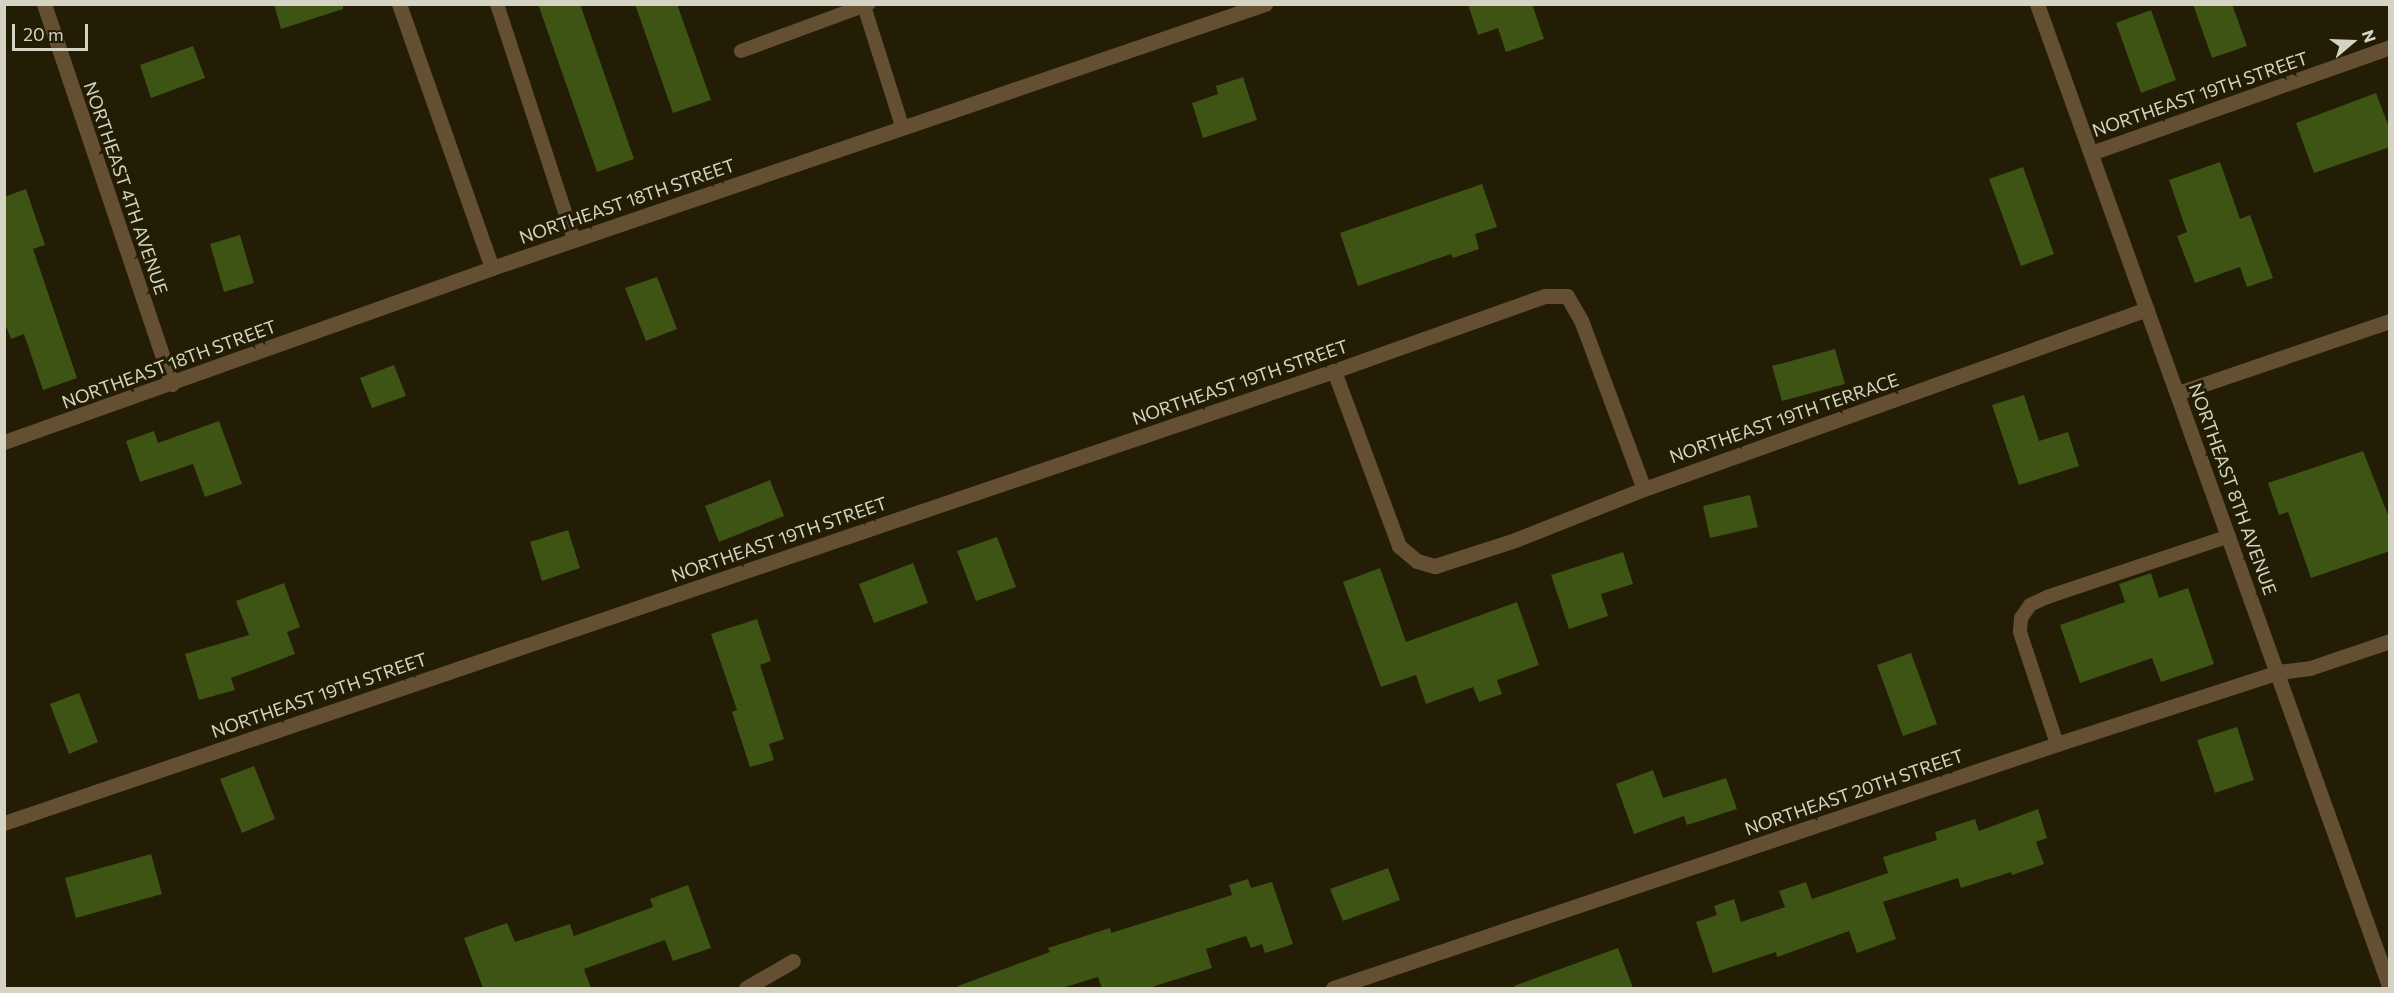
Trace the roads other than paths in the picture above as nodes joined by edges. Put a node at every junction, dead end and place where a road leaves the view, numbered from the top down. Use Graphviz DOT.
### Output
graph roads {
  1 [pos="44,4"];
  2 [pos="399,4"];
  3 [pos="497,4"];
  4 [pos="2037,4"];
  5 [pos="866,5"];
  6 [pos="1259,5"];
  7 [pos="2390,47"];
  8 [pos="741,51"];
  9 [pos="902,126"];
  10 [pos="2091,153"];
  11 [pos="574,240"];
  12 [pos="492,268"];
  13 [pos="2147,309"];
  14 [pos="2390,321"];
  15 [pos="1334,371"];
  16 [pos="172,384"];
  17 [pos="2178,393"];
  18 [pos="4,442"];
  19 [pos="1644,489"];
  20 [pos="2229,536"];
  21 [pos="2390,641"];
  22 [pos="2278,672"];
  23 [pos="2056,744"];
  24 [pos="4,823"];
  25 [pos="793,960"];
  26 [pos="746,988"];
  27 [pos="1333,988"];
  28 [pos="2390,988"];
  1 -- 16 [label="street, NORTHEAST 4TH AVENUE"];
  2 -- 12 [label="street"];
  3 -- 11 [label="lane"];
  4 -- 10 [label="street, NORTHEAST 8TH AVENUE"];
  5 -- 8 [label="lane"];
  5 -- 9 [label="lane"];
  6 -- 9 [label="street, NORTHEAST 18TH STREET"];
  7 -- 10 [label="street, NORTHEAST 19TH STREET"];
  9 -- 11 [label="street, NORTHEAST 18TH STREET"];
  10 -- 13 [label="street, NORTHEAST 8TH AVENUE"];
  11 -- 12 [label="street, NORTHEAST 18TH STREET"];
  12 -- 16 [label="street, NORTHEAST 18TH STREET"];
  13 -- 17 [label="street, NORTHEAST 8TH AVENUE"];
  13 -- 19 [label="street, NORTHEAST 19TH TERRACE"];
  14 -- 17 [label="street"];
  15 -- 19 [label="street, NORTHEAST 19TH TERRACE"];
  15 -- 19 [label="street, NORTHEAST 19TH STREET"];
  15 -- 24 [label="street, NORTHEAST 19TH STREET"];
  16 -- 18 [label="street, NORTHEAST 18TH STREET"];
  17 -- 20 [label="street, NORTHEAST 8TH AVENUE"];
  20 -- 22 [label="street, NORTHEAST 8TH AVENUE"];
  20 -- 23 [label="lane"];
  21 -- 22 [label="street, NORTHEAST 20TH STREET"];
  22 -- 23 [label="street, NORTHEAST 20TH STREET"];
  22 -- 28 [label="street, NORTHEAST 8TH AVENUE"];
  23 -- 27 [label="street, NORTHEAST 20TH STREET"];
  25 -- 26 [label="street"];
}
